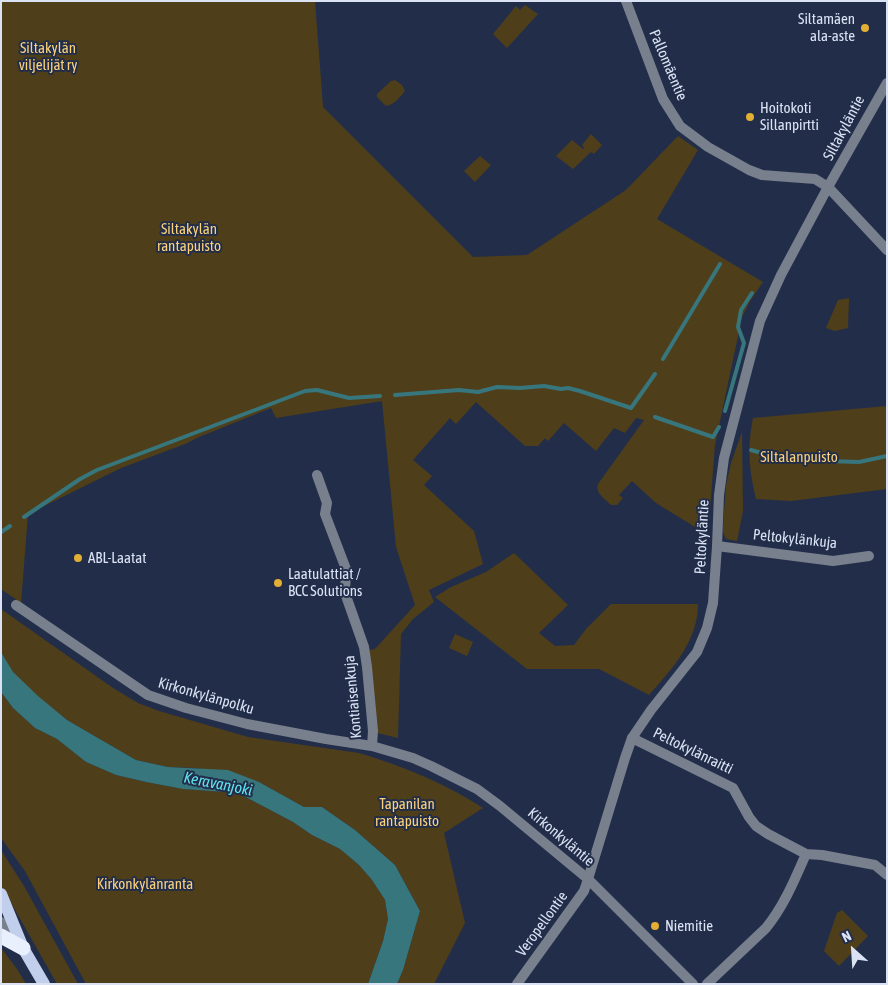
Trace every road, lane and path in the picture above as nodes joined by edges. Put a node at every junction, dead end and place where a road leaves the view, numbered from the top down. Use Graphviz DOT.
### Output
graph roads {
  1 [pos="626,1"];
  2 [pos="887,83"];
  3 [pos="828,187"];
  4 [pos="887,250"];
  5 [pos="317,475"];
  6 [pos="718,546"];
  7 [pos="869,556"];
  8 [pos="16,605"];
  9 [pos="632,738"];
  10 [pos="372,746"];
  11 [pos="384,749"];
  12 [pos="806,854"];
  13 [pos="887,875"];
  14 [pos="588,879"];
  15 [pos="1,894"];
  16 [pos="1,922"];
  17 [pos="1,936"];
  18 [pos="23,948"];
  19 [pos="44,984"];
  20 [pos="517,984"];
  21 [pos="693,984"];
  22 [pos="707,984"];
  1 -- 3 [label="street, Pallomäentie"];
  2 -- 3 [label="street, Siltakyläntie"];
  3 -- 4 [label="street"];
  3 -- 6 [label="street, Peltokyläntie"];
  5 -- 10 [label="street, Kontiaisenkuja"];
  6 -- 7 [label="street, Peltokylänkuja"];
  6 -- 9 [label="street, Peltokyläntie"];
  8 -- 10 [label="street, Kirkonkylänpolku"];
  9 -- 12 [label="street, Peltokylänraitti"];
  9 -- 14 [label="street, Peltokyläntie"];
  10 -- 11 [label="street, Kirkonkylänpolku"];
  11 -- 14 [label="street, Kirkonkyläntie"];
  12 -- 13 [label="street, Peltokylänraitti"];
  12 -- 22 [label="street"];
  14 -- 20 [label="street, Veropellontie"];
  14 -- 21 [label="street, Kirkonkyläntie"];
  15 -- 18 [label="main road"];
  16 -- 18 [label="street"];
  17 -- 18 [label="highway"];
  18 -- 19 [label="main road"];
}
